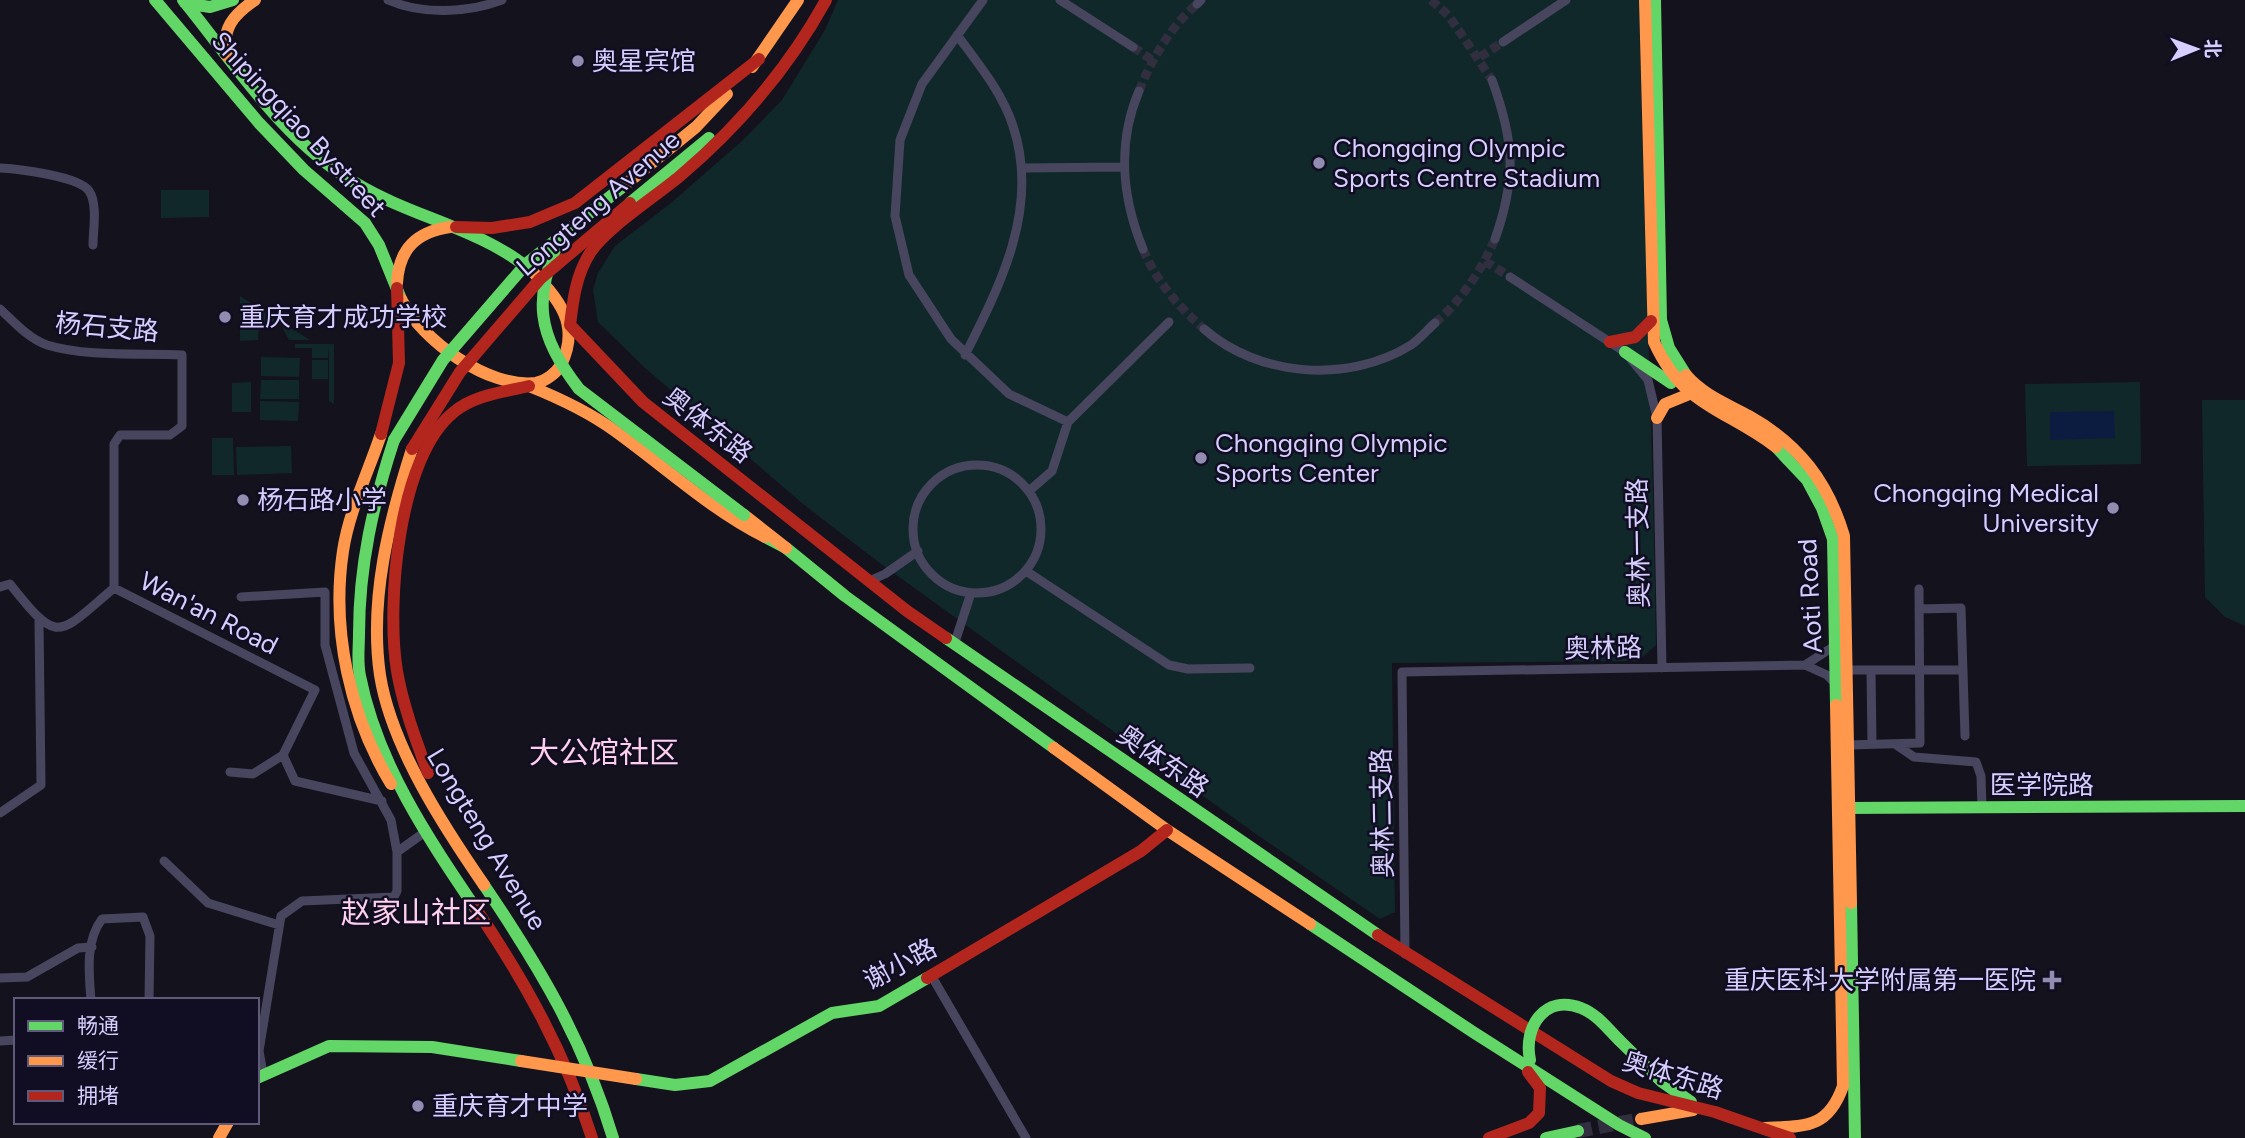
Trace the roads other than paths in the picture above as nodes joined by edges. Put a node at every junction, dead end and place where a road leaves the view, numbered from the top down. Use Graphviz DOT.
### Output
graph roads {
  1 [pos="155,0"];
  2 [pos="255,0"];
  3 [pos="388,0"];
  4 [pos="502,0"];
  5 [pos="798,0"];
  6 [pos="816,0"];
  7 [pos="826,0"];
  8 [pos="984,0"];
  9 [pos="1060,0"];
  10 [pos="1566,0"];
  11 [pos="1645,0"];
  12 [pos="1655,0"];
  13 [pos="184,2"];
  14 [pos="228,3"];
  15 [pos="228,21"];
  16 [pos="957,34"];
  17 [pos="1503,42"];
  18 [pos="1132,47"];
  19 [pos="759,59"];
  20 [pos="229,60"];
  21 [pos="1492,79"];
  22 [pos="1139,91"];
  23 [pos="1123,167"];
  24 [pos="0,168"];
  25 [pos="1022,168"];
  26 [pos="456,227"];
  27 [pos="561,236"];
  28 [pos="1495,239"];
  29 [pos="93,245"];
  30 [pos="1143,249"];
  31 [pos="1510,277"];
  32 [pos="397,288"];
  33 [pos="0,309"];
  34 [pos="1651,321"];
  35 [pos="1169,322"];
  36 [pos="1435,323"];
  37 [pos="570,325"];
  38 [pos="1204,329"];
  39 [pos="1610,342"];
  40 [pos="1625,352"];
  41 [pos="965,355"];
  42 [pos="528,386"];
  43 [pos="1687,395"];
  44 [pos="1657,418"];
  45 [pos="1068,422"];
  46 [pos="1029,491"];
  47 [pos="786,548"];
  48 [pos="918,551"];
  49 [pos="1026,571"];
  50 [pos="869,581"];
  51 [pos="0,587"];
  52 [pos="114,589"];
  53 [pos="1919,589"];
  54 [pos="971,593"];
  55 [pos="241,597"];
  56 [pos="1919,609"];
  57 [pos="39,621"];
  58 [pos="954,645"];
  59 [pos="1836,645"];
  60 [pos="1805,665"];
  61 [pos="1250,667"];
  62 [pos="1662,668"];
  63 [pos="1847,670"];
  64 [pos="1871,670"];
  65 [pos="1919,670"];
  66 [pos="1963,670"];
  67 [pos="1402,672"];
  68 [pos="1836,684"];
  69 [pos="1965,736"];
  70 [pos="1872,744"];
  71 [pos="1895,744"];
  72 [pos="1847,745"];
  73 [pos="283,755"];
  74 [pos="230,772"];
  75 [pos="382,801"];
  76 [pos="2245,806"];
  77 [pos="1843,808"];
  78 [pos="1982,808"];
  79 [pos="0,813"];
  80 [pos="423,829"];
  81 [pos="1167,830"];
  82 [pos="456,843"];
  83 [pos="397,852"];
  84 [pos="164,861"];
  85 [pos="279,925"];
  86 [pos="92,947"];
  87 [pos="1405,954"];
  88 [pos="931,975"];
  89 [pos="0,978"];
  90 [pos="91,998"];
  91 [pos="149,998"];
  92 [pos="1525,1061"];
  93 [pos="260,1076"];
  94 [pos="1701,1108"];
  95 [pos="1641,1119"];
  96 [pos="1764,1128"];
  97 [pos="1578,1131"];
  98 [pos="592,1138"];
  99 [pos="613,1138"];
  100 [pos="1026,1138"];
  101 [pos="1489,1138"];
  102 [pos="1546,1138"];
  103 [pos="1645,1138"];
  104 [pos="1790,1138"];
  105 [pos="1855,1138"];
  1 -- 32 [label="main road, Shipingqiao Bystreet"];
  2 -- 15 [label="main road"];
  3 -- 4 [label="street"];
  5 -- 19 [label="main road"];
  6 -- 82 [label="main road, Longteng Avenue, bridge"];
  7 -- 37 [label="main road"];
  8 -- 16 [label="street"];
  9 -- 18 [label="street"];
  10 -- 17 [label="street"];
  11 -- 34 [label="main road, Aoti Road"];
  12 -- 63 [label="main road, Aoti Road"];
  13 -- 14 [label="main road"];
  13 -- 20 [label="main road, Shipingqiao Bystreet"];
  14 -- 15 [label="main road"];
  15 -- 20 [label="main road"];
  16 -- 25 [label="street"];
  16 -- 41 [label="street"];
  19 -- 26 [label="main road"];
  19 -- 27 [label="main road, Longteng Avenue, bridge"];
  20 -- 26 [label="main road, Shipingqiao Bystreet"];
  21 -- 28 [label="street"];
  22 -- 23 [label="street"];
  23 -- 25 [label="street"];
  23 -- 30 [label="street"];
  24 -- 29 [label="street"];
  25 -- 41 [label="street"];
  26 -- 32 [label="main road"];
  26 -- 37 [label="main road"];
  27 -- 47 [label="main road, bridge"];
  27 -- 80 [label="main road, Longteng Avenue, bridge"];
  31 -- 39 [label="street, 奥林一支路"];
  32 -- 42 [label="main road"];
  32 -- 80 [label="main road"];
  33 -- 52 [label="street, 杨石支路"];
  34 -- 39 [label="main road"];
  34 -- 43 [label="main road, Aoti Road"];
  35 -- 45 [label="street"];
  36 -- 38 [label="street"];
  37 -- 42 [label="main road"];
  37 -- 50 [label="main road, 奥体东路"];
  39 -- 40 [label="street, 奥林一支路"];
  40 -- 43 [label="main road"];
  40 -- 44 [label="street, 奥林一支路"];
  41 -- 45 [label="street"];
  42 -- 47 [label="main road, 奥体东路"];
  42 -- 82 [label="main road"];
  43 -- 44 [label="main road"];
  43 -- 59 [label="main road, Aoti Road"];
  44 -- 62 [label="street, 奥林一支路"];
  45 -- 46 [label="street"];
  46 -- 48 [label="street"];
  46 -- 49 [label="street"];
  47 -- 81 [label="main road, 奥体东路"];
  48 -- 50 [label="street"];
  48 -- 54 [label="street"];
  49 -- 54 [label="street"];
  49 -- 61 [label="street"];
  50 -- 58 [label="main road, 奥体东路"];
  51 -- 57 [label="street"];
  52 -- 57 [label="street, Wan'an Road"];
  52 -- 73 [label="street, Wan'an Road"];
  53 -- 56 [label="street"];
  54 -- 58 [label="street"];
  55 -- 75 [label="street"];
  56 -- 65 [label="street"];
  56 -- 66 [label="street"];
  57 -- 79 [label="street"];
  58 -- 87 [label="main road, 奥体东路"];
  59 -- 60 [label="street"];
  59 -- 68 [label="main road, Aoti Road"];
  60 -- 62 [label="street, 奥林路"];
  60 -- 68 [label="street"];
  62 -- 67 [label="street, 奥林路"];
  63 -- 64 [label="street"];
  63 -- 72 [label="main road, Aoti Road"];
  64 -- 65 [label="street"];
  64 -- 70 [label="street"];
  65 -- 66 [label="street"];
  65 -- 71 [label="street"];
  66 -- 69 [label="street"];
  67 -- 87 [label="street, 奥林二支路"];
  68 -- 77 [label="main road, Aoti Road"];
  70 -- 71 [label="street"];
  70 -- 72 [label="street"];
  71 -- 78 [label="street"];
  72 -- 77 [label="main road, Aoti Road"];
  73 -- 74 [label="street"];
  73 -- 75 [label="street"];
  75 -- 83 [label="street"];
  76 -- 78 [label="main road, 医学院路"];
  77 -- 78 [label="main road, 医学院路"];
  77 -- 96 [label="main road, Aoti Road"];
  77 -- 105 [label="main road, Aoti Road"];
  80 -- 83 [label="street"];
  80 -- 98 [label="main road, Longteng Avenue"];
  81 -- 88 [label="main road, 谢小路"];
  81 -- 92 [label="main road, 奥体东路"];
  82 -- 99 [label="main road, Longteng Avenue"];
  83 -- 85 [label="street"];
  84 -- 85 [label="street"];
  85 -- 93 [label="street"];
  86 -- 89 [label="street"];
  86 -- 90 [label="street"];
  86 -- 91 [label="street"];
  87 -- 94 [label="main road, 奥体东路"];
  88 -- 93 [label="main road, 谢小路, bridge"];
  88 -- 100 [label="street"];
  92 -- 94 [label="main road, bridge"];
  92 -- 101 [label="main road"];
  92 -- 103 [label="main road"];
  94 -- 95 [label="main road"];
  94 -- 96 [label="main road, 奥体东路"];
  96 -- 104 [label="main road, 奥体东路"];
  97 -- 102 [label="main road"];
}
